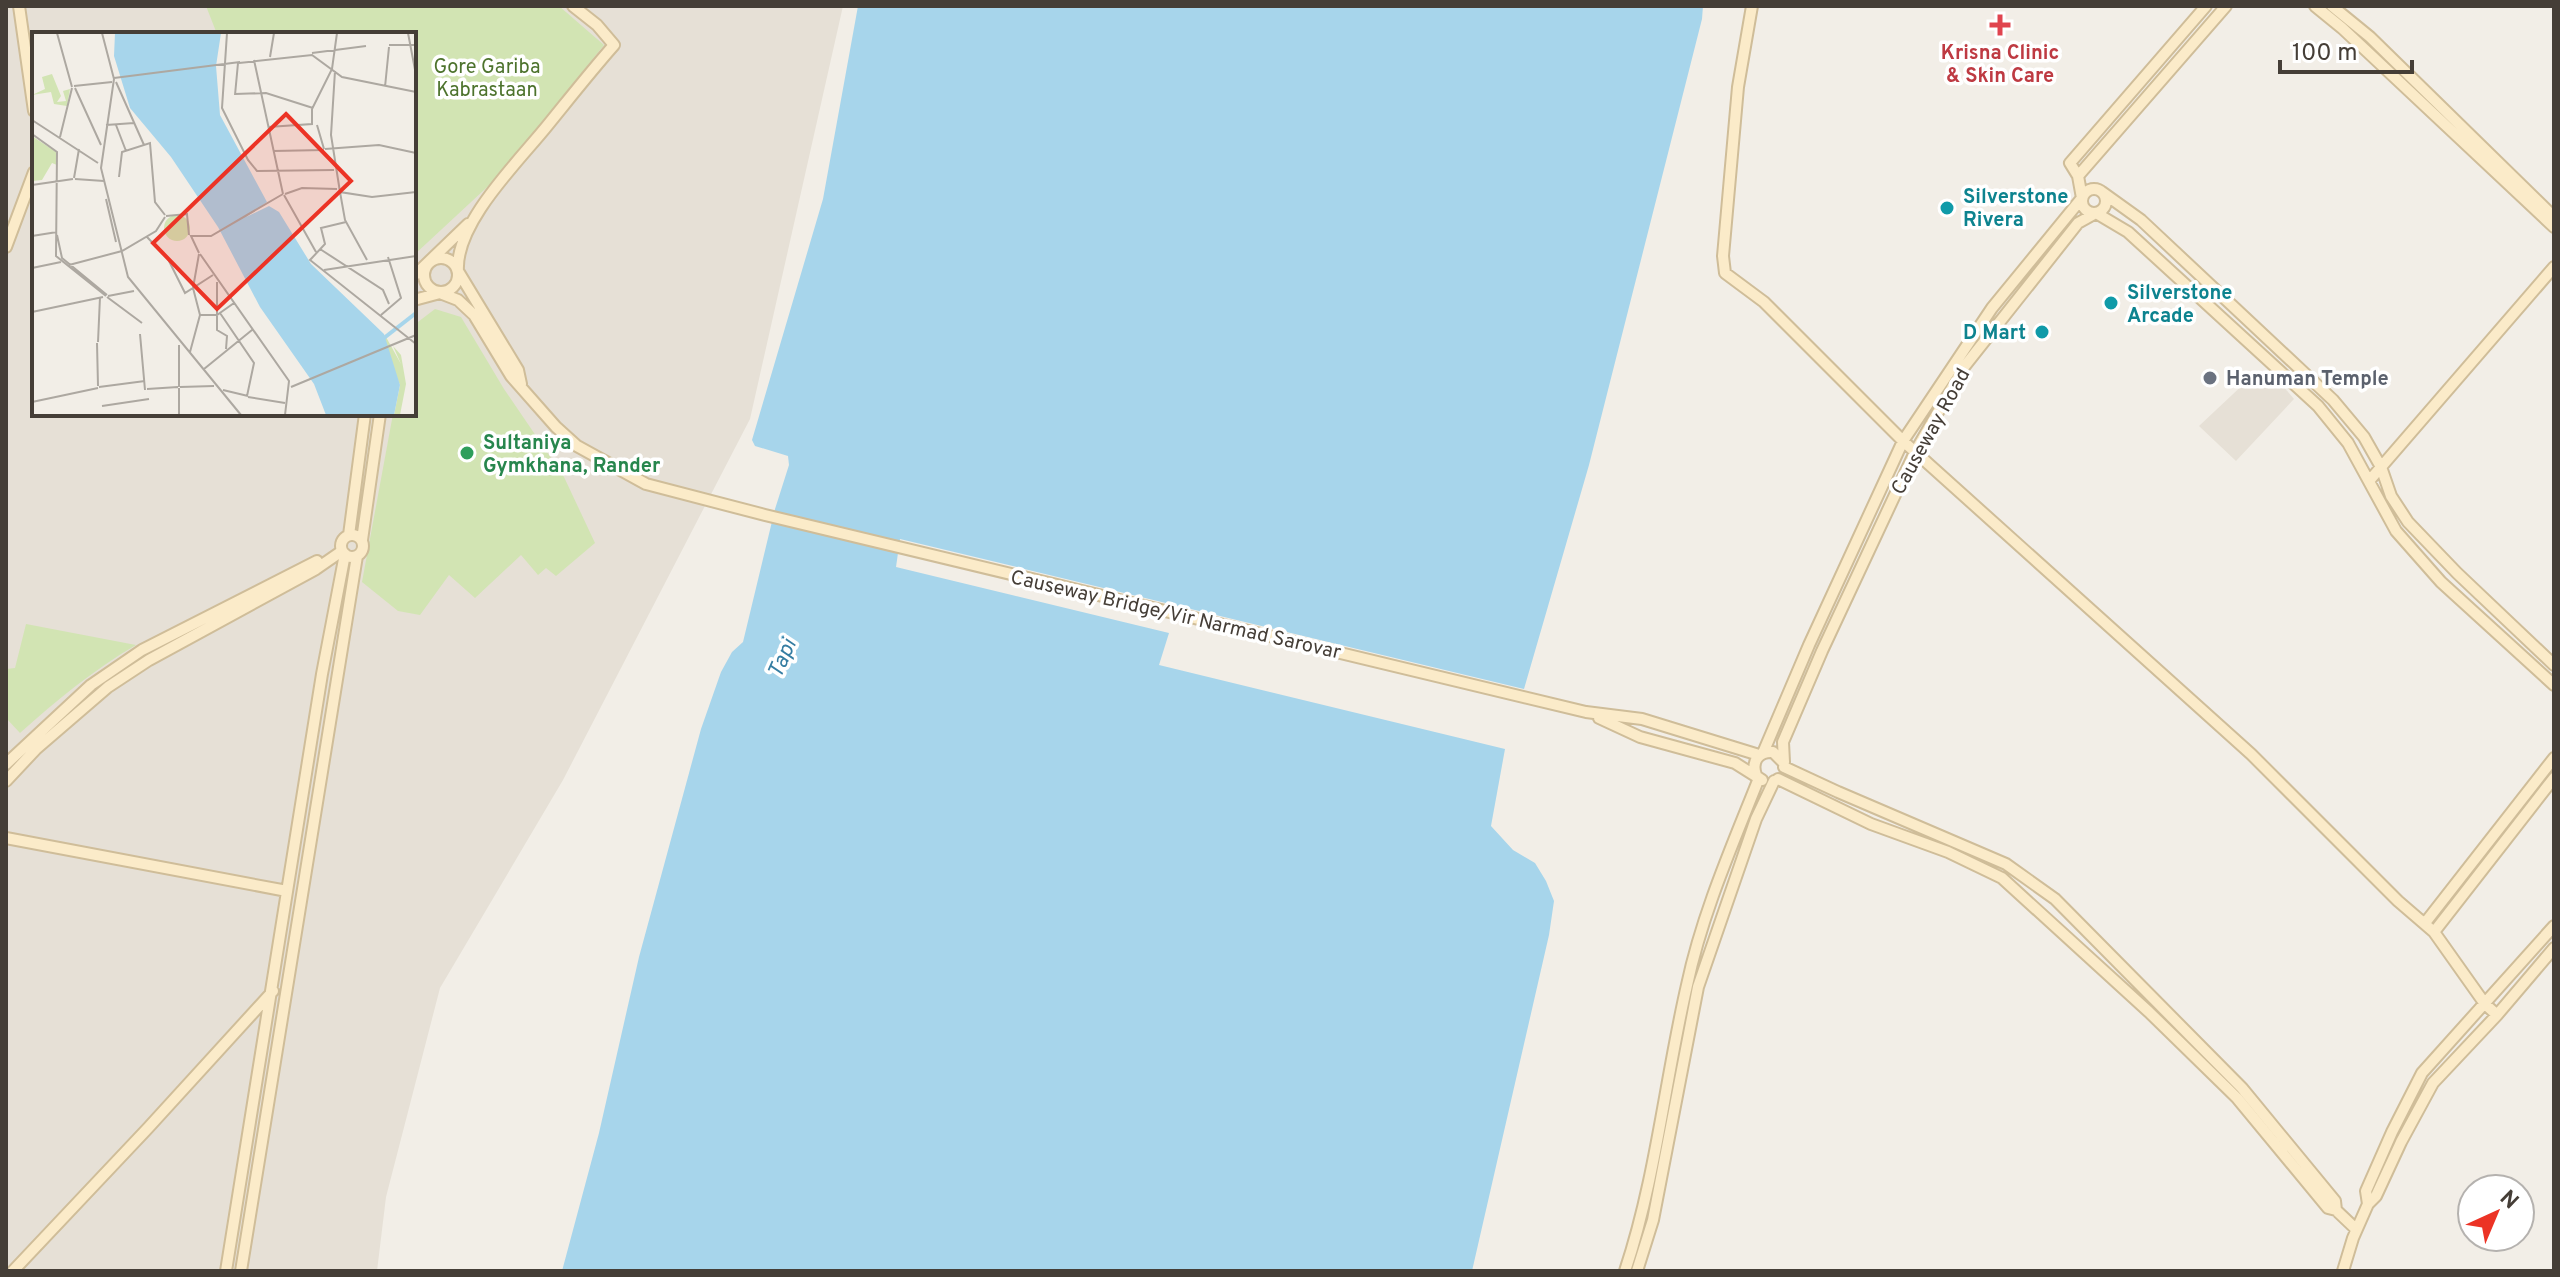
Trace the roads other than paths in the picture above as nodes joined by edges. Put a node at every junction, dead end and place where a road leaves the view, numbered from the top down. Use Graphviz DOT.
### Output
graph roads {
  1 [pos="19,6"];
  2 [pos="573,6"];
  3 [pos="1752,6"];
  4 [pos="2206,6"];
  5 [pos="2226,6"];
  6 [pos="2315,6"];
  7 [pos="2332,6"];
  8 [pos="32,97"];
  9 [pos="2078,176"];
  10 [pos="32,177"];
  11 [pos="2101,191"];
  12 [pos="2082,198"];
  13 [pos="2096,213"];
  14 [pos="476,217"];
  15 [pos="2554,217"];
  16 [pos="2554,227"];
  17 [pos="6,247"];
  18 [pos="428,263"];
  19 [pos="2554,267"];
  20 [pos="458,271"];
  21 [pos="416,274"];
  22 [pos="440,293"];
  23 [pos="416,299"];
  24 [pos="521,386"];
  25 [pos="365,416"];
  26 [pos="380,416"];
  27 [pos="1903,441"];
  28 [pos="1915,452"];
  29 [pos="2381,467"];
  30 [pos="2369,481"];
  31 [pos="349,535"];
  32 [pos="362,540"];
  33 [pos="343,551"];
  34 [pos="357,556"];
  35 [pos="2554,665"];
  36 [pos="2554,685"];
  37 [pos="1586,712"];
  38 [pos="1761,754"];
  39 [pos="2554,758"];
  40 [pos="6,764"];
  41 [pos="1784,764"];
  42 [pos="1758,776"];
  43 [pos="2554,778"];
  44 [pos="1776,780"];
  45 [pos="6,781"];
  46 [pos="6,838"];
  47 [pos="2042,889"];
  48 [pos="287,891"];
  49 [pos="2033,904"];
  50 [pos="2425,923"];
  51 [pos="2554,926"];
  52 [pos="2434,932"];
  53 [pos="2554,948"];
  54 [pos="273,991"];
  55 [pos="286,993"];
  56 [pos="2485,1004"];
  57 [pos="2497,1015"];
  58 [pos="2368,1204"];
  59 [pos="2336,1210"];
  60 [pos="2356,1229"];
  61 [pos="13,1271"];
  62 [pos="226,1271"];
  63 [pos="241,1271"];
  64 [pos="1625,1271"];
  65 [pos="1637,1271"];
  66 [pos="2343,1271"];
  1 -- 8 [label="street"];
  2 -- 14 [label="street"];
  3 -- 27 [label="street"];
  4 -- 9 [label="street"];
  5 -- 9 [label="street"];
  6 -- 16 [label="street"];
  7 -- 15 [label="street"];
  9 -- 11 [label="street"];
  9 -- 12 [label="street"];
  10 -- 17 [label="street"];
  11 -- 12 [label="street"];
  11 -- 13 [label="street"];
  11 -- 29 [label="street"];
  12 -- 13 [label="street"];
  12 -- 27 [label="street, Causeway Road"];
  13 -- 28 [label="street, Causeway Road"];
  13 -- 30 [label="street"];
  14 -- 18 [label="street"];
  14 -- 20 [label="street"];
  18 -- 20 [label="street"];
  18 -- 21 [label="street"];
  18 -- 22 [label="street"];
  19 -- 29 [label="street"];
  20 -- 22 [label="street"];
  20 -- 24 [label="street"];
  22 -- 23 [label="street"];
  22 -- 24 [label="street"];
  24 -- 37 [label="street, Causeway Bridge/Vir Narmad Sarovar"];
  25 -- 31 [label="street"];
  26 -- 32 [label="street"];
  27 -- 28 [label="street"];
  27 -- 38 [label="street, Causeway Road"];
  28 -- 41 [label="street, Causeway Road"];
  28 -- 50 [label="street"];
  29 -- 30 [label="street"];
  29 -- 35 [label="street"];
  30 -- 36 [label="street"];
  31 -- 32 [label="street"];
  31 -- 33 [label="street"];
  32 -- 34 [label="street"];
  33 -- 34 [label="street"];
  33 -- 40 [label="street"];
  33 -- 45 [label="street"];
  33 -- 48 [label="street"];
  34 -- 55 [label="street"];
  37 -- 38 [label="street"];
  37 -- 42 [label="street"];
  38 -- 41 [label="street"];
  38 -- 42 [label="street"];
  39 -- 50 [label="street"];
  41 -- 44 [label="street"];
  41 -- 47 [label="street"];
  42 -- 44 [label="street"];
  42 -- 64 [label="street"];
  43 -- 52 [label="street"];
  44 -- 49 [label="street"];
  44 -- 65 [label="street"];
  46 -- 48 [label="street"];
  47 -- 49 [label="street"];
  47 -- 59 [label="street"];
  48 -- 54 [label="street"];
  49 -- 59 [label="street"];
  50 -- 52 [label="street"];
  51 -- 56 [label="street"];
  52 -- 56 [label="street"];
  53 -- 57 [label="street"];
  54 -- 55 [label="street"];
  54 -- 61 [label="street"];
  54 -- 62 [label="street"];
  55 -- 63 [label="street"];
  56 -- 57 [label="street"];
  56 -- 58 [label="street"];
  57 -- 58 [label="street"];
  58 -- 60 [label="street"];
  59 -- 60 [label="street"];
  60 -- 66 [label="street"];
}
